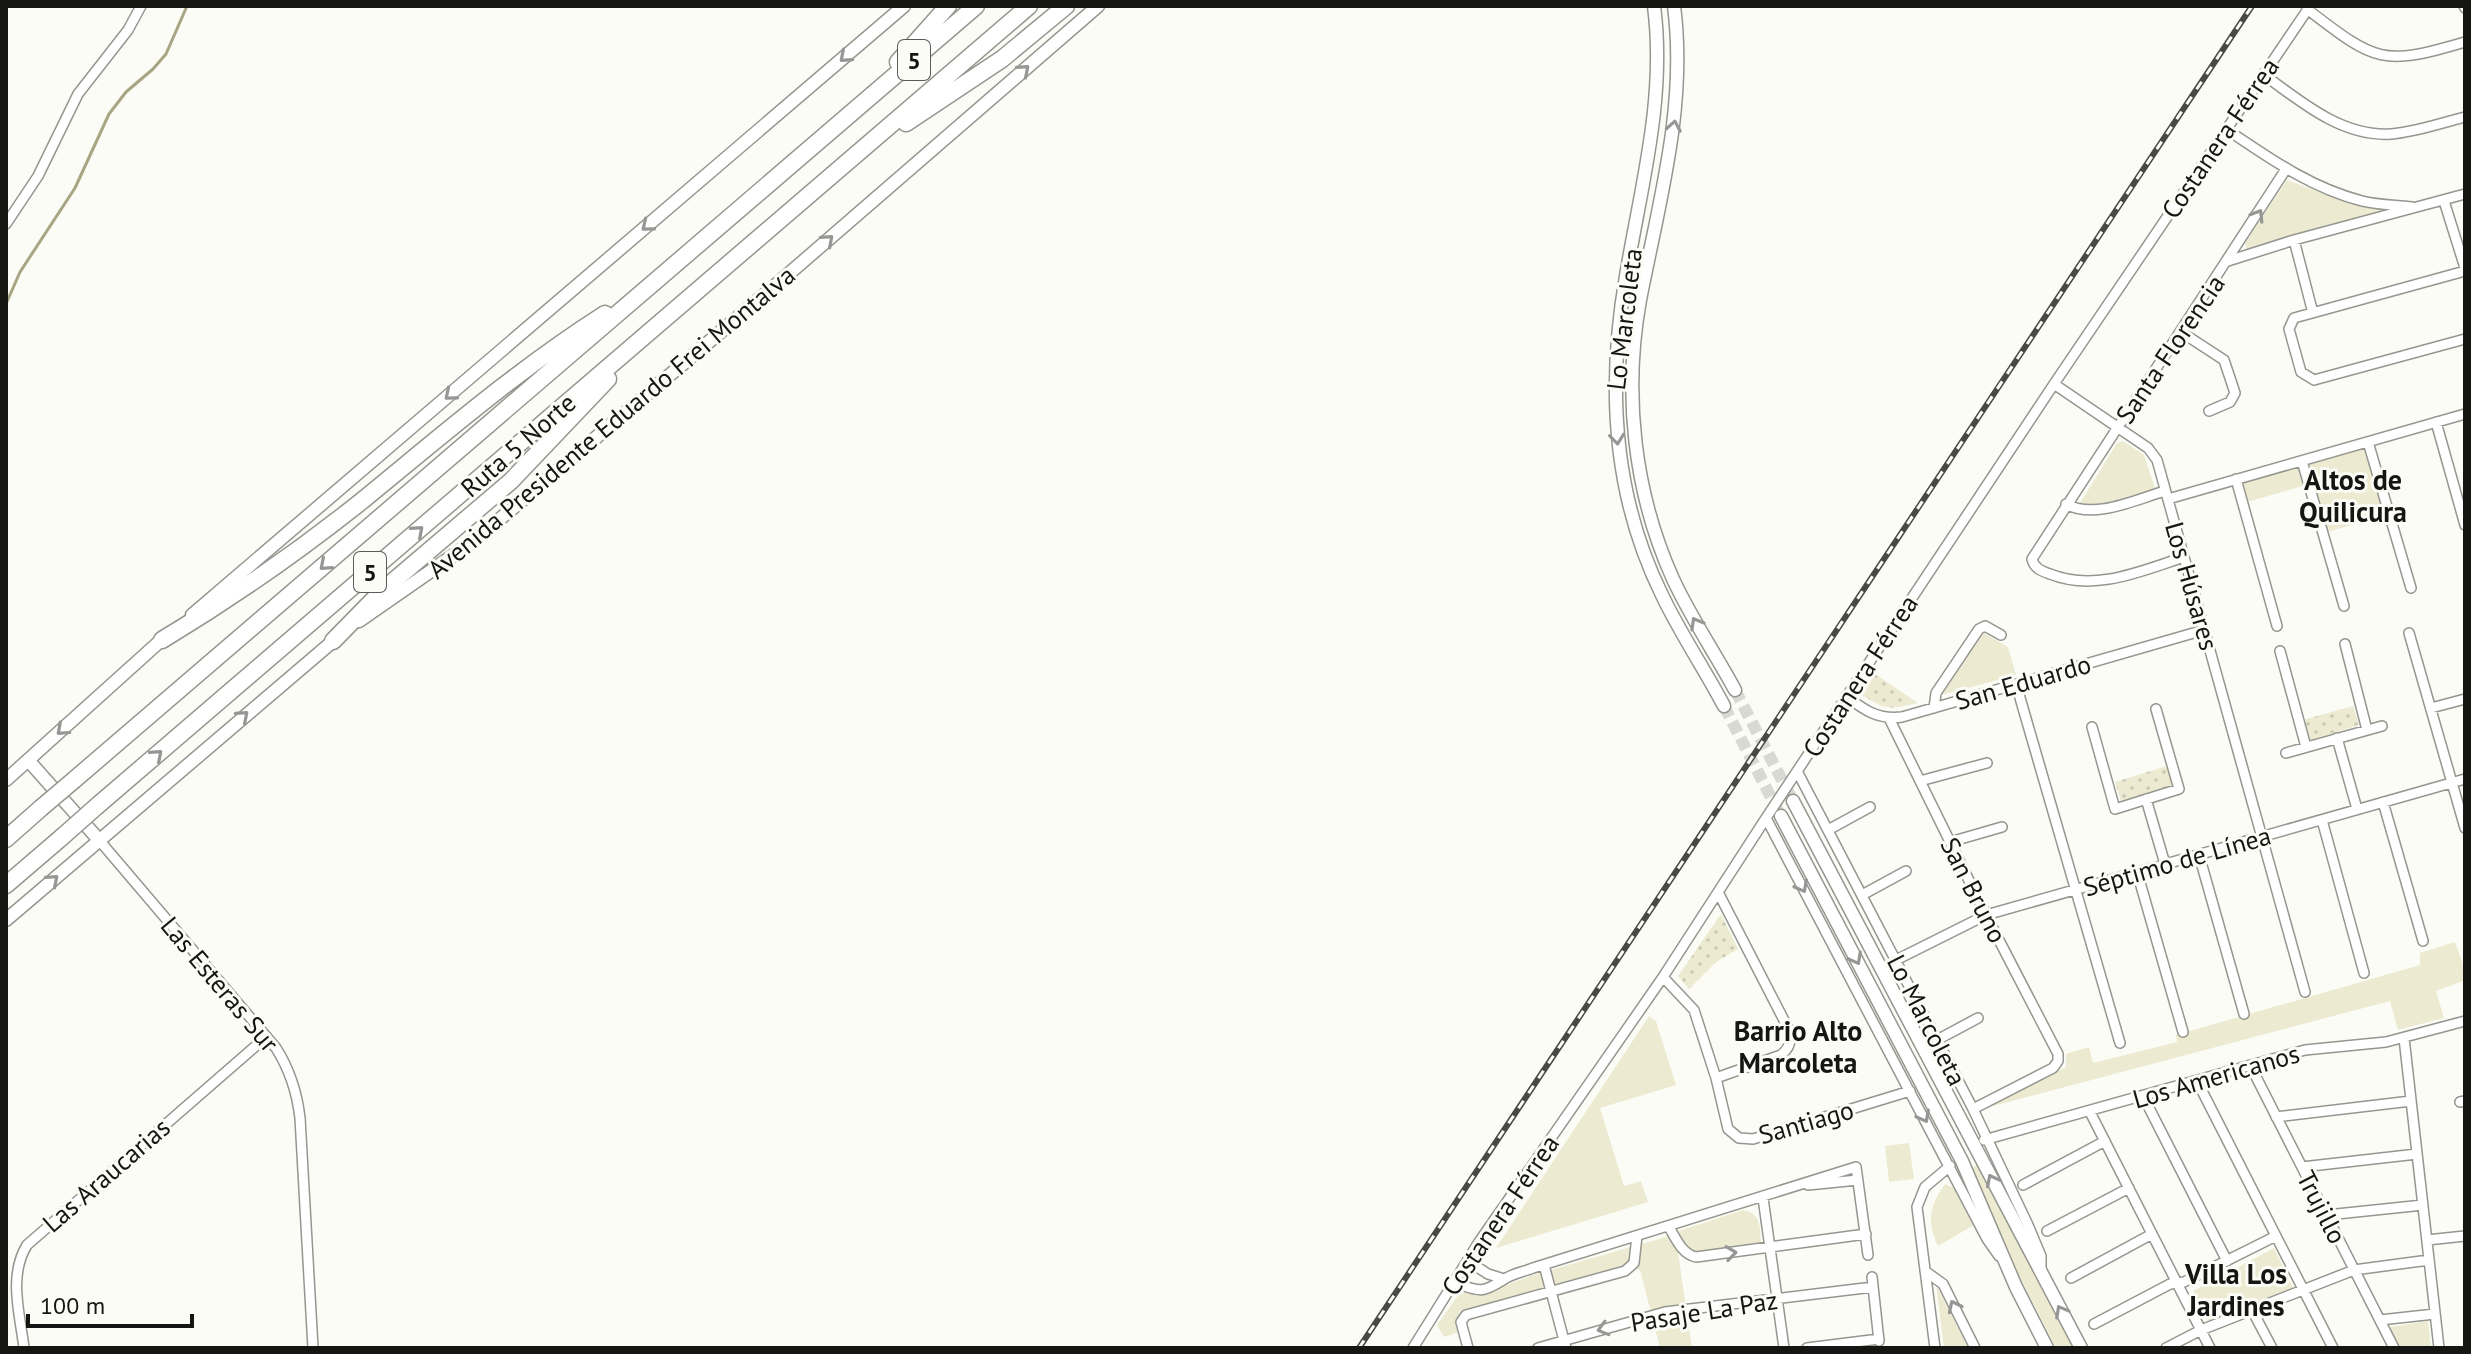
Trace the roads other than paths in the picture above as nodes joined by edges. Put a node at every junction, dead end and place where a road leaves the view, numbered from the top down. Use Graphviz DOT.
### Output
graph roads {
  1 [pos="141,6"];
  2 [pos="904,6"];
  3 [pos="948,6"];
  4 [pos="976,6"];
  5 [pos="1029,6"];
  6 [pos="1066,6"];
  7 [pos="1098,6"];
  8 [pos="1654,6"];
  9 [pos="1674,6"];
  10 [pos="2308,7"];
  11 [pos="2465,42"];
  12 [pos="2263,74"];
  13 [pos="851,113"];
  14 [pos="2465,117"];
  15 [pos="2226,129"];
  16 [pos="862,150"];
  17 [pos="1649,151"];
  18 [pos="1668,159"];
  19 [pos="2286,169"];
  20 [pos="1644,180"];
  21 [pos="1663,188"];
  22 [pos="2465,194"];
  23 [pos="2444,201"];
  24 [pos="2419,207"];
  25 [pos="6,224"];
  26 [pos="2294,240"];
  27 [pos="2228,261"];
  28 [pos="2465,269"];
  29 [pos="654,283"];
  30 [pos="2313,313"];
  31 [pos="2181,332"];
  32 [pos="643,338"];
  33 [pos="2465,339"];
  34 [pos="2054,384"];
  35 [pos="2209,411"];
  36 [pos="2465,414"];
  37 [pos="2436,422"];
  38 [pos="2118,427"];
  39 [pos="2368,442"];
  40 [pos="2302,461"];
  41 [pos="2236,479"];
  42 [pos="2166,495"];
  43 [pos="2066,504"];
  44 [pos="2465,525"];
  45 [pos="2184,557"];
  46 [pos="2411,588"];
  47 [pos="2344,606"];
  48 [pos="2277,626"];
  49 [pos="2204,630"];
  50 [pos="2409,633"];
  51 [pos="2001,635"];
  52 [pos="162,640"];
  53 [pos="333,641"];
  54 [pos="2345,644"];
  55 [pos="2280,651"];
  56 [pos="2016,684"];
  57 [pos="1735,690"];
  58 [pos="1846,696"];
  59 [pos="2465,699"];
  60 [pos="1724,706"];
  61 [pos="1934,708"];
  62 [pos="2431,708"];
  63 [pos="2156,709"];
  64 [pos="1889,718"];
  65 [pos="2382,726"];
  66 [pos="2092,727"];
  67 [pos="2367,730"];
  68 [pos="2337,738"];
  69 [pos="2306,747"];
  70 [pos="2286,753"];
  71 [pos="28,760"];
  72 [pos="1987,763"];
  73 [pos="1797,771"];
  74 [pos="2465,779"];
  75 [pos="6,780"];
  76 [pos="1920,781"];
  77 [pos="2452,782"];
  78 [pos="2146,799"];
  79 [pos="1793,801"];
  80 [pos="2383,802"];
  81 [pos="1870,807"];
  82 [pos="2357,809"];
  83 [pos="1781,816"];
  84 [pos="1766,818"];
  85 [pos="2322,820"];
  86 [pos="2002,827"];
  87 [pos="2465,828"];
  88 [pos="1828,830"];
  89 [pos="2262,836"];
  90 [pos="6,839"];
  91 [pos="99,840"];
  92 [pos="1950,842"];
  93 [pos="2199,855"];
  94 [pos="2165,864"];
  95 [pos="1906,871"];
  96 [pos="2137,872"];
  97 [pos="6,885"];
  98 [pos="2075,890"];
  99 [pos="1719,894"];
  100 [pos="1862,895"];
  101 [pos="1986,915"];
  102 [pos="6,920"];
  103 [pos="2423,941"];
  104 [pos="1896,960"];
  105 [pos="2364,973"];
  106 [pos="1663,977"];
  107 [pos="2305,992"];
  108 [pos="2244,1014"];
  109 [pos="1978,1018"];
  110 [pos="2465,1021"];
  111 [pos="2183,1032"];
  112 [pos="266,1037"];
  113 [pos="2404,1038"];
  114 [pos="1937,1040"];
  115 [pos="2120,1043"];
  116 [pos="2250,1065"];
  117 [pos="1716,1078"];
  118 [pos="2197,1081"];
  119 [pos="1910,1091"];
  120 [pos="2143,1096"];
  121 [pos="2411,1101"];
  122 [pos="1973,1109"];
  123 [pos="2090,1112"];
  124 [pos="2276,1117"];
  125 [pos="1969,1136"];
  126 [pos="1987,1141"];
  127 [pos="2105,1141"];
  128 [pos="2417,1154"];
  129 [pos="1950,1166"];
  130 [pos="2302,1167"];
  131 [pos="1858,1180"];
  132 [pos="1804,1185"];
  133 [pos="2023,1185"];
  134 [pos="2129,1188"];
  135 [pos="1763,1198"];
  136 [pos="2423,1205"];
  137 [pos="2327,1215"];
  138 [pos="1669,1227"];
  139 [pos="2047,1231"];
  140 [pos="1866,1234"];
  141 [pos="2152,1234"];
  142 [pos="1637,1236"];
  143 [pos="2276,1236"];
  144 [pos="2465,1236"];
  145 [pos="2427,1240"];
  146 [pos="1770,1247"];
  147 [pos="1868,1255"];
  148 [pos="2429,1260"];
  149 [pos="1468,1261"];
  150 [pos="2227,1261"];
  151 [pos="1544,1265"];
  152 [pos="2009,1267"];
  153 [pos="2354,1270"];
  154 [pos="1925,1271"];
  155 [pos="2041,1274"];
  156 [pos="2071,1278"];
  157 [pos="1504,1279"];
  158 [pos="1455,1283"];
  159 [pos="2177,1283"];
  160 [pos="2016,1287"];
  161 [pos="1551,1290"];
  162 [pos="2303,1290"];
  163 [pos="1778,1298"];
  164 [pos="2252,1310"];
  165 [pos="2435,1314"];
  166 [pos="2380,1320"];
  167 [pos="2094,1324"];
  168 [pos="2201,1330"];
  169 [pos="1565,1344"];
  170 [pos="2078,1347"];
  171 [pos="24,1348"];
  172 [pos="313,1348"];
  173 [pos="1413,1348"];
  174 [pos="1468,1348"];
  175 [pos="1538,1348"];
  176 [pos="1784,1348"];
  177 [pos="1807,1348"];
  178 [pos="1935,1348"];
  179 [pos="1975,1348"];
  180 [pos="2047,1348"];
  181 [pos="2166,1348"];
  182 [pos="2210,1348"];
  183 [pos="2272,1348"];
  184 [pos="2333,1348"];
  185 [pos="2394,1348"];
  186 [pos="2439,1348"];
  1 -- 25 [label="street"];
  2 -- 52 [label="main road, one-way"];
  3 -- 13 [label="highway"];
  4 -- 13 [label="highway, Ruta 5 Norte / 5"];
  5 -- 16 [label="highway, Ruta 5 Norte / 5"];
  6 -- 16 [label="highway"];
  53 -- 7 [label="main road, Avenida Presidente Eduardo Frei Montalva, one-way"];
  8 -- 17 [label="main road, Lo Marcoleta"];
  18 -- 9 [label="main road, Lo Marcoleta, one-way"];
  10 -- 11 [label="street"];
  10 -- 12 [label="street, Costanera Férrea"];
  12 -- 14 [label="street"];
  12 -- 15 [label="street, Costanera Férrea"];
  13 -- 29 [label="highway, Ruta 5 Norte / 5"];
  15 -- 19 [label="street"];
  15 -- 34 [label="street, Costanera Férrea"];
  16 -- 32 [label="highway, Ruta 5 Norte / 5"];
  17 -- 18 [label="main road"];
  17 -- 20 [label="main road, Lo Marcoleta"];
  18 -- 21 [label="main road, Lo Marcoleta"];
  19 -- 24 [label="street"];
  27 -- 19 [label="street, one-way"];
  20 -- 21 [label="main road"];
  20 -- 60 [label="main road, Lo Marcoleta, one-way"];
  57 -- 21 [label="main road, Lo Marcoleta, one-way"];
  22 -- 23 [label="street, Santa Florencia"];
  23 -- 24 [label="street, Santa Florencia"];
  23 -- 28 [label="street"];
  24 -- 26 [label="street, Santa Florencia"];
  26 -- 27 [label="street, Santa Florencia"];
  26 -- 30 [label="street"];
  27 -- 31 [label="street, Santa Florencia"];
  28 -- 30 [label="street"];
  29 -- 52 [label="highway"];
  29 -- 90 [label="highway, Ruta 5 Norte / 5, one-way, bridge"];
  30 -- 33 [label="street"];
  31 -- 35 [label="street"];
  31 -- 38 [label="street, Santa Florencia"];
  32 -- 53 [label="highway"];
  97 -- 32 [label="highway, Ruta 5 Norte / 5, one-way, bridge"];
  34 -- 38 [label="street, Los Húsares"];
  34 -- 58 [label="street, Costanera Férrea"];
  36 -- 37 [label="street"];
  37 -- 39 [label="street"];
  37 -- 44 [label="street"];
  38 -- 42 [label="street, Los Húsares"];
  38 -- 43 [label="street, Santa Florencia"];
  39 -- 40 [label="street"];
  39 -- 46 [label="street"];
  40 -- 41 [label="street"];
  40 -- 47 [label="street"];
  41 -- 42 [label="street"];
  41 -- 48 [label="street"];
  42 -- 43 [label="street"];
  42 -- 45 [label="street, Los Húsares"];
  43 -- 45 [label="street, Santa Florencia"];
  45 -- 49 [label="street, Los Húsares"];
  49 -- 56 [label="street, San Eduardo"];
  49 -- 89 [label="street, Los Húsares"];
  50 -- 62 [label="street"];
  51 -- 61 [label="street"];
  52 -- 71 [label="main road, one-way"];
  91 -- 53 [label="main road, Avenida Presidente Eduardo Frei Montalva, one-way"];
  54 -- 67 [label="street"];
  55 -- 69 [label="street"];
  56 -- 61 [label="street, San Eduardo"];
  56 -- 98 [label="street"];
  58 -- 64 [label="street"];
  58 -- 73 [label="street, Costanera Férrea"];
  59 -- 62 [label="street"];
  61 -- 64 [label="street, San Eduardo"];
  62 -- 77 [label="street"];
  63 -- 78 [label="street"];
  64 -- 76 [label="street, San Bruno"];
  65 -- 67 [label="street"];
  66 -- 78 [label="street"];
  67 -- 68 [label="street"];
  68 -- 69 [label="street"];
  68 -- 82 [label="street"];
  69 -- 70 [label="street"];
  71 -- 75 [label="main road"];
  71 -- 91 [label="main road, Las Esteras Sur"];
  72 -- 76 [label="street"];
  73 -- 84 [label="street, Costanera Férrea"];
  73 -- 88 [label="street, Lo Marcoleta"];
  74 -- 77 [label="street, Séptimo de Línea"];
  76 -- 92 [label="street, San Bruno"];
  77 -- 80 [label="street, Séptimo de Línea"];
  77 -- 87 [label="street"];
  78 -- 94 [label="street"];
  79 -- 125 [label="main road, Lo Marcoleta"];
  80 -- 82 [label="street, Séptimo de Línea"];
  80 -- 103 [label="street"];
  81 -- 88 [label="street"];
  82 -- 85 [label="street, Séptimo de Línea"];
  83 -- 152 [label="main road, Lo Marcoleta, one-way"];
  84 -- 99 [label="street, Costanera Férrea"];
  84 -- 119 [label="street, Lo Marcoleta, one-way"];
  85 -- 89 [label="street, Séptimo de Línea"];
  85 -- 105 [label="street"];
  86 -- 92 [label="street"];
  88 -- 100 [label="street, Lo Marcoleta"];
  89 -- 93 [label="street, Séptimo de Línea"];
  89 -- 107 [label="street, Los Húsares"];
  102 -- 91 [label="main road, Avenida Presidente Eduardo Frei Montalva, one-way"];
  91 -- 112 [label="street, Las Esteras Sur"];
  92 -- 101 [label="street, San Bruno"];
  93 -- 94 [label="street, Séptimo de Línea"];
  93 -- 108 [label="street"];
  94 -- 96 [label="street, Séptimo de Línea"];
  95 -- 100 [label="street"];
  96 -- 98 [label="street, Séptimo de Línea"];
  96 -- 111 [label="street"];
  98 -- 101 [label="street, Séptimo de Línea"];
  98 -- 115 [label="street"];
  99 -- 106 [label="street, Costanera Férrea"];
  99 -- 117 [label="street"];
  100 -- 104 [label="street, Lo Marcoleta"];
  101 -- 104 [label="street, Séptimo de Línea"];
  101 -- 122 [label="street, San Bruno"];
  104 -- 114 [label="street, Lo Marcoleta"];
  106 -- 117 [label="street, Santiago"];
  106 -- 149 [label="street, Costanera Férrea"];
  109 -- 114 [label="street"];
  110 -- 113 [label="street, Los Americanos"];
  112 -- 171 [label="street, Las Araucarias"];
  112 -- 172 [label="street, Las Esteras Sur"];
  113 -- 116 [label="street, Los Americanos"];
  113 -- 121 [label="street"];
  114 -- 122 [label="street, Lo Marcoleta"];
  116 -- 118 [label="street, Los Americanos"];
  116 -- 124 [label="street, Trujillo"];
  117 -- 119 [label="street, Santiago"];
  118 -- 120 [label="street, Los Americanos"];
  118 -- 143 [label="street"];
  119 -- 129 [label="street, Lo Marcoleta, one-way"];
  120 -- 123 [label="street, Los Americanos"];
  120 -- 150 [label="street"];
  121 -- 124 [label="street"];
  121 -- 128 [label="street"];
  122 -- 126 [label="street, Lo Marcoleta"];
  123 -- 126 [label="street, Los Americanos"];
  123 -- 127 [label="street"];
  124 -- 130 [label="street, Trujillo"];
  125 -- 126 [label="street"];
  155 -- 125 [label="main road, Lo Marcoleta, one-way"];
  126 -- 155 [label="street, Lo Marcoleta"];
  127 -- 133 [label="street"];
  127 -- 134 [label="street"];
  128 -- 130 [label="street"];
  128 -- 136 [label="street"];
  129 -- 152 [label="street, Lo Marcoleta"];
  129 -- 154 [label="street"];
  130 -- 137 [label="street, Trujillo"];
  131 -- 132 [label="street"];
  131 -- 132 [label="street"];
  131 -- 140 [label="street"];
  132 -- 135 [label="street"];
  134 -- 139 [label="street"];
  134 -- 141 [label="street"];
  135 -- 138 [label="street"];
  135 -- 146 [label="street"];
  136 -- 137 [label="street"];
  136 -- 145 [label="street"];
  137 -- 153 [label="street, Trujillo"];
  138 -- 142 [label="street"];
  138 -- 146 [label="street, one-way"];
  140 -- 146 [label="street"];
  140 -- 147 [label="street"];
  141 -- 156 [label="street"];
  141 -- 159 [label="street"];
  142 -- 151 [label="street"];
  142 -- 161 [label="street"];
  143 -- 150 [label="street"];
  143 -- 162 [label="street"];
  144 -- 145 [label="street"];
  145 -- 148 [label="street"];
  146 -- 163 [label="street"];
  148 -- 153 [label="street"];
  148 -- 165 [label="street"];
  149 -- 157 [label="street"];
  149 -- 158 [label="street, Costanera Férrea"];
  150 -- 159 [label="street"];
  151 -- 157 [label="street"];
  151 -- 161 [label="street"];
  152 -- 160 [label="main road, Lo Marcoleta"];
  153 -- 162 [label="street"];
  153 -- 166 [label="street, Trujillo"];
  154 -- 178 [label="street"];
  179 -- 154 [label="street, one-way"];
  155 -- 160 [label="main road"];
  170 -- 155 [label="main road, Lo Marcoleta, one-way"];
  157 -- 158 [label="street"];
  158 -- 173 [label="street, Costanera Férrea"];
  159 -- 167 [label="street"];
  159 -- 168 [label="street"];
  160 -- 180 [label="main road, Lo Marcoleta"];
  161 -- 169 [label="street"];
  161 -- 174 [label="street"];
  162 -- 164 [label="street"];
  162 -- 184 [label="street"];
  163 -- 169 [label="street, Pasaje La Paz, one-way"];
  163 -- 176 [label="street"];
  163 -- 177 [label="street, Pasaje La Paz"];
  164 -- 168 [label="street"];
  164 -- 183 [label="street"];
  165 -- 166 [label="street"];
  165 -- 186 [label="street"];
  166 -- 185 [label="street, Trujillo"];
  168 -- 181 [label="street"];
  168 -- 182 [label="street"];
  169 -- 175 [label="street, Pasaje La Paz"];
}
